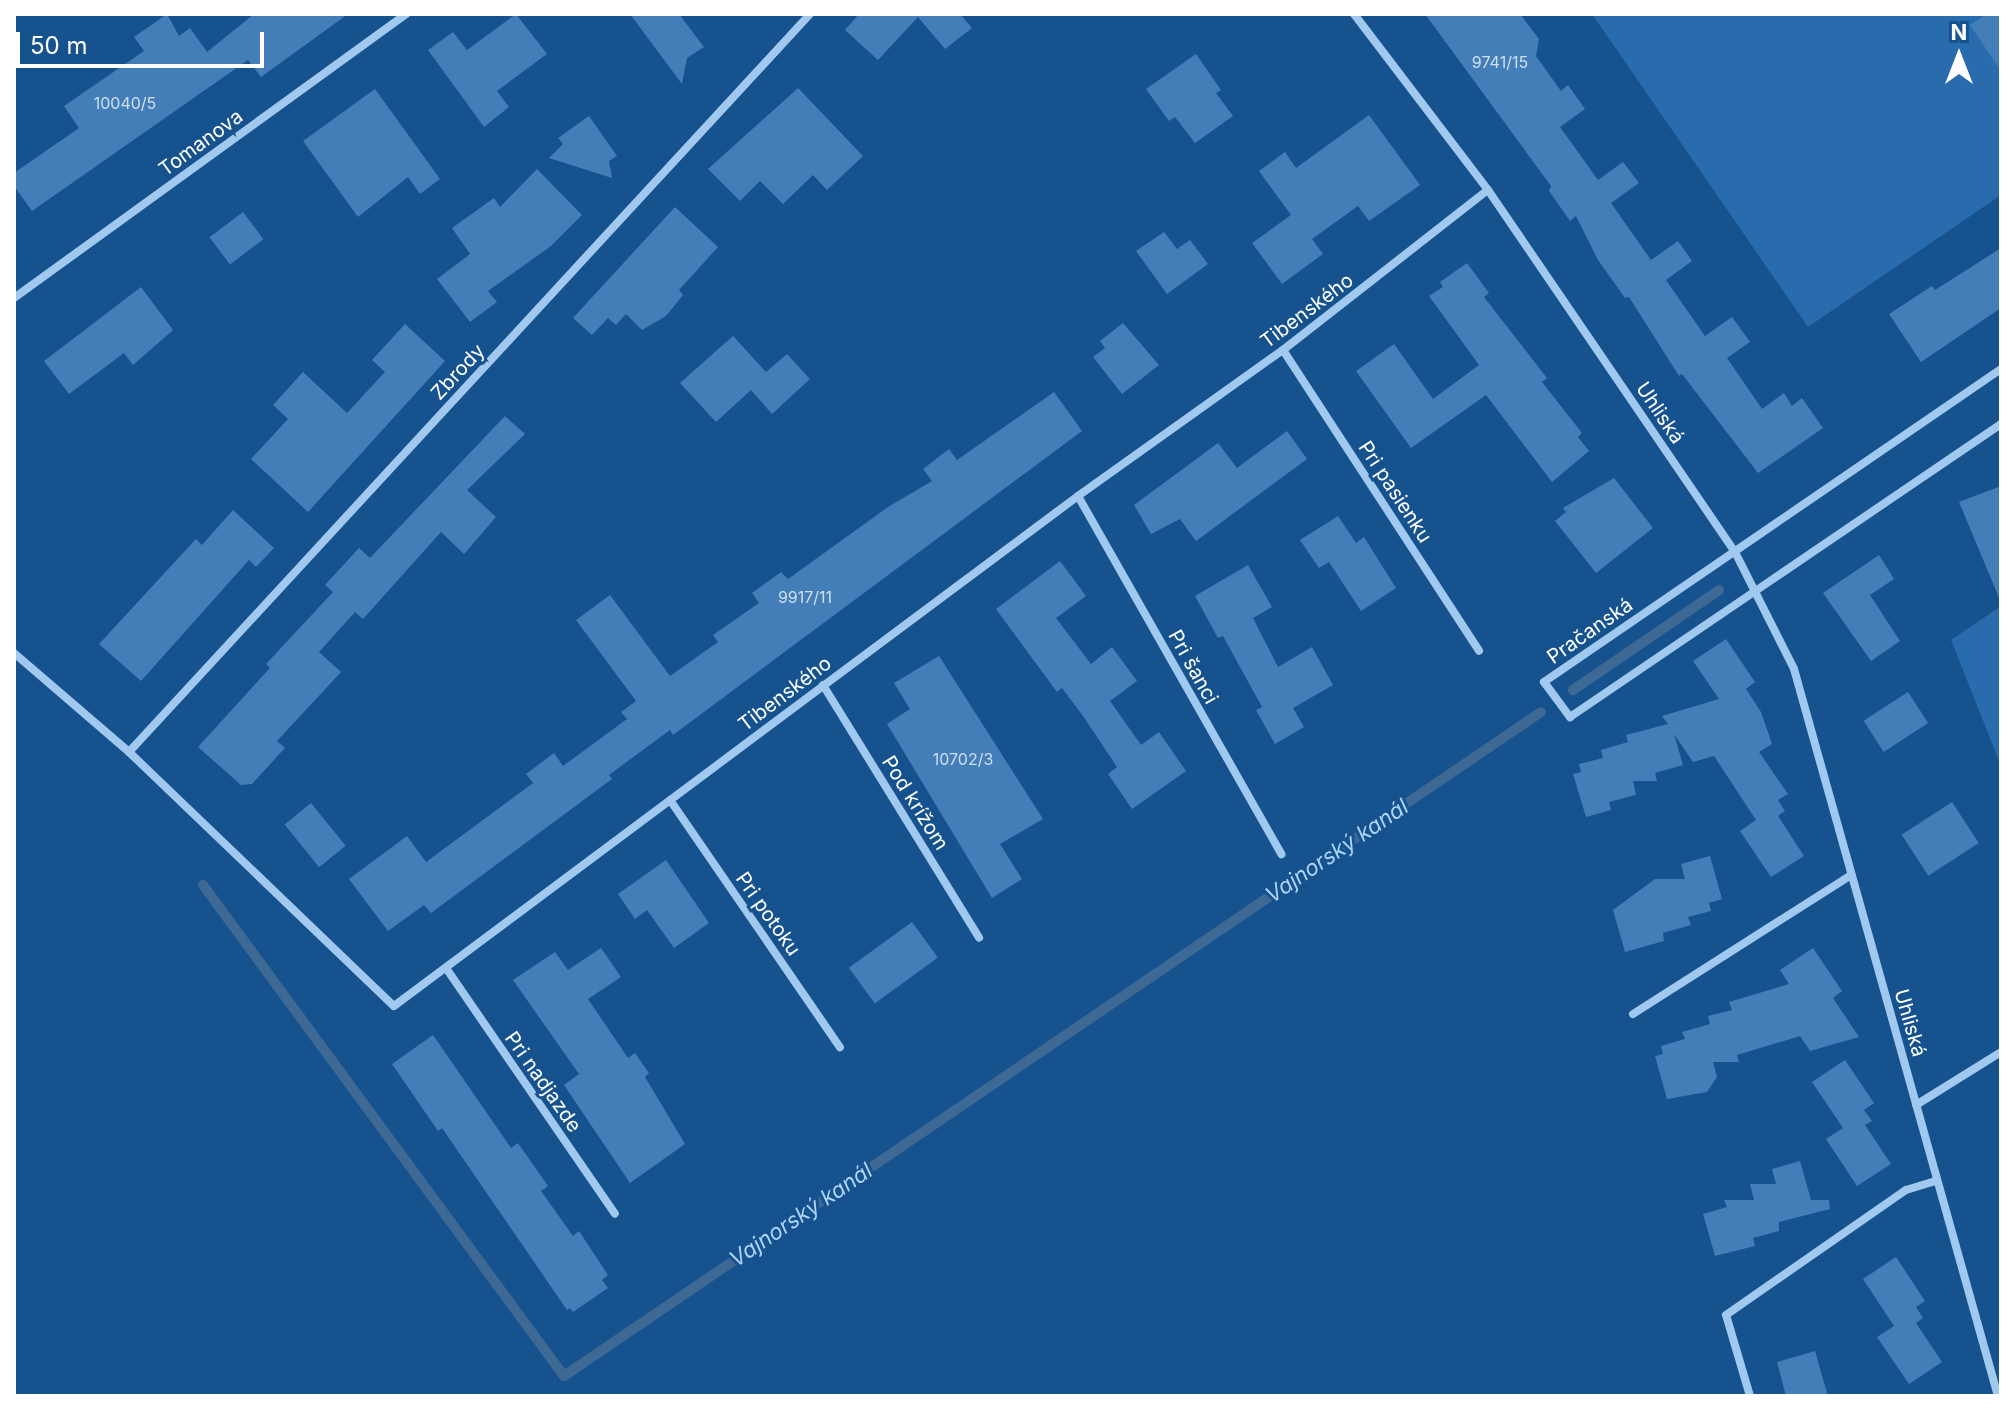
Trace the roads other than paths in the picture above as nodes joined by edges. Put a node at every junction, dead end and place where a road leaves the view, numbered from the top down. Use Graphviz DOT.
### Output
graph roads {
  1 [pos="407,14"];
  2 [pos="810,14"];
  3 [pos="1354,14"];
  4 [pos="1488,190"];
  5 [pos="14,298"];
  6 [pos="1283,350"];
  7 [pos="2001,369"];
  8 [pos="2001,424"];
  9 [pos="1078,496"];
  10 [pos="1734,550"];
  11 [pos="1754,590"];
  12 [pos="1479,651"];
  13 [pos="14,653"];
  14 [pos="823,685"];
  15 [pos="129,752"];
  16 [pos="670,800"];
  17 [pos="1281,854"];
  18 [pos="1851,875"];
  19 [pos="979,938"];
  20 [pos="446,968"];
  21 [pos="1633,1014"];
  22 [pos="840,1047"];
  23 [pos="2001,1052"];
  24 [pos="1916,1105"];
  25 [pos="1935,1181"];
  26 [pos="615,1214"];
  27 [pos="1750,1396"];
  28 [pos="1998,1396"];
  1 -- 5 [label="street, Tomanova"];
  2 -- 15 [label="street, Zbrody"];
  3 -- 4 [label="street, Uhliská"];
  4 -- 6 [label="street, Tibenského"];
  4 -- 10 [label="street, Uhliská"];
  6 -- 9 [label="street, Tibenského"];
  6 -- 12 [label="street, Pri pasienku"];
  7 -- 10 [label="street, Pračanská"];
  8 -- 11 [label="street, Pračanská"];
  9 -- 14 [label="street, Tibenského"];
  9 -- 17 [label="street, Pri šanci"];
  10 -- 11 [label="street, Uhliská"];
  10 -- 11 [label="street, Pračanská"];
  11 -- 18 [label="street, Uhliská"];
  13 -- 15 [label="street"];
  14 -- 16 [label="street, Tibenského"];
  14 -- 19 [label="street, Pod krížom"];
  15 -- 20 [label="street, Tibenského"];
  16 -- 20 [label="street, Tibenského"];
  16 -- 22 [label="street, Pri potoku"];
  18 -- 21 [label="street"];
  18 -- 24 [label="street, Uhliská"];
  20 -- 26 [label="street, Pri nadjazde"];
  23 -- 24 [label="street"];
  24 -- 25 [label="street, Uhliská"];
  25 -- 27 [label="street"];
  25 -- 28 [label="street, Uhliská"];
}
